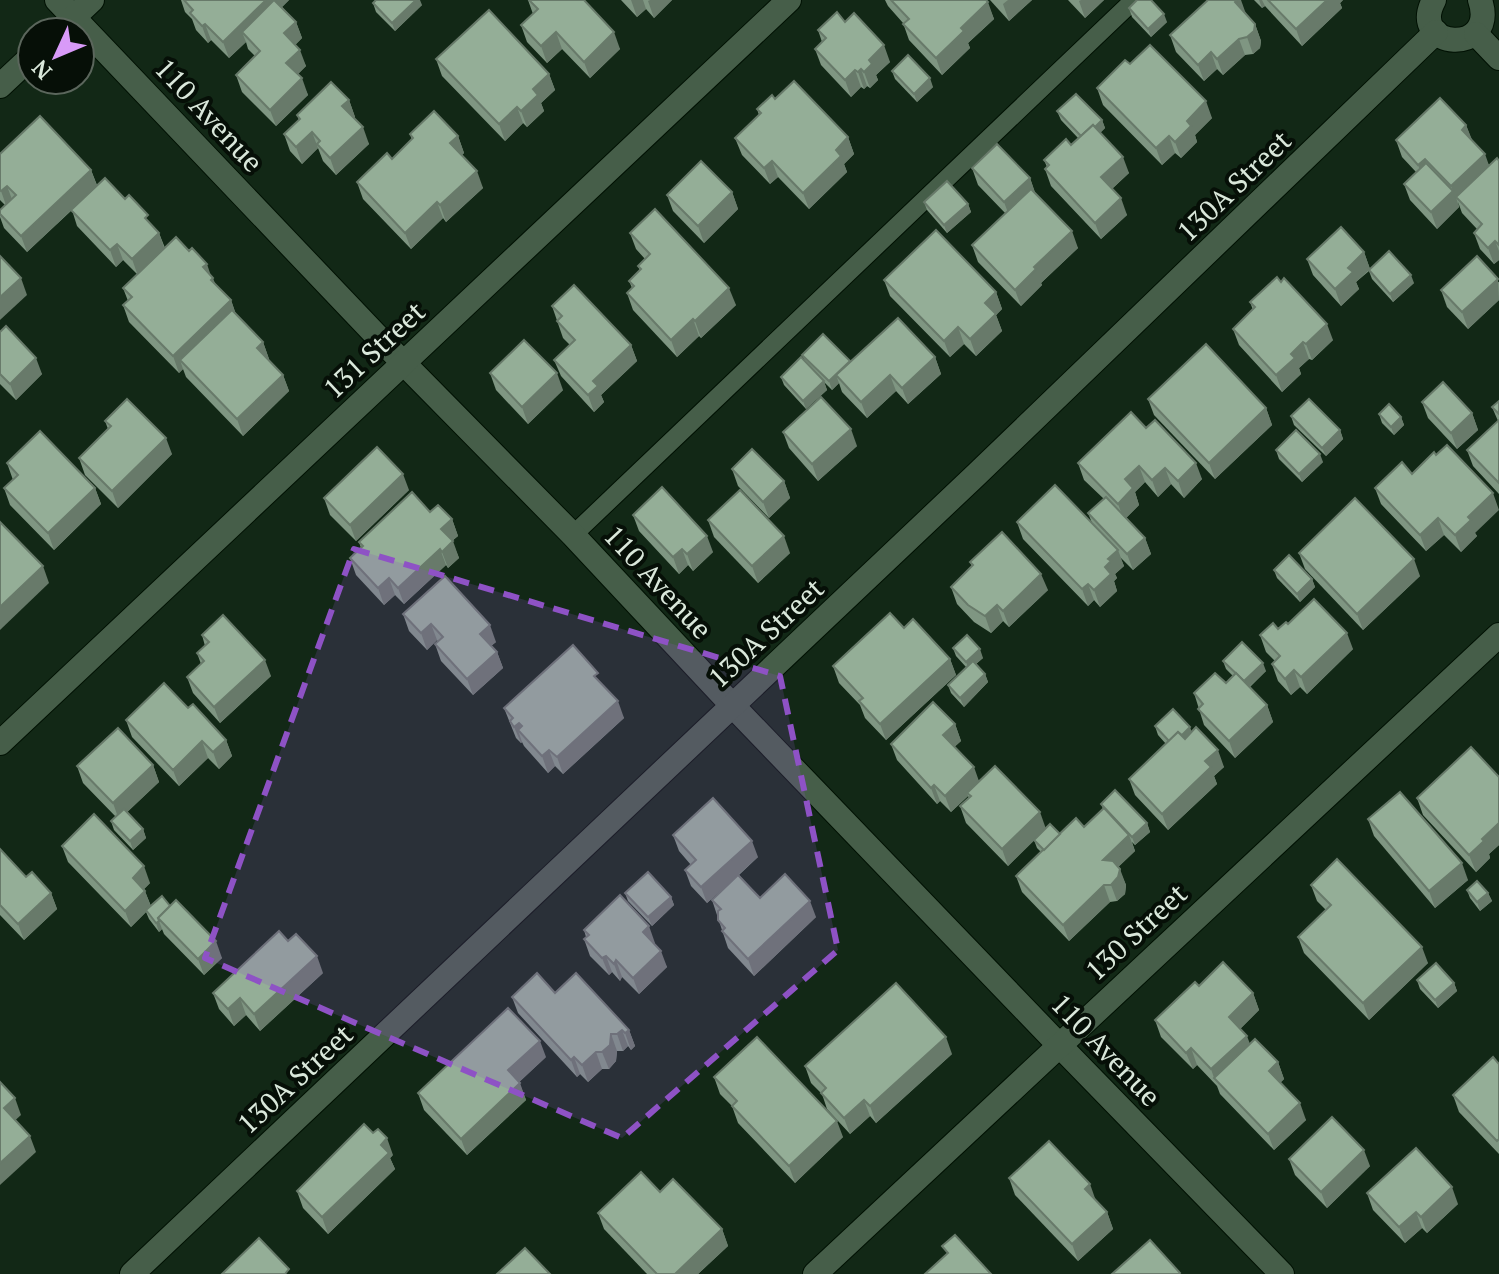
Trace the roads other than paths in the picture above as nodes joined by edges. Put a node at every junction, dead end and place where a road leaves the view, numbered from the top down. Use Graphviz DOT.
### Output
graph roads {
  1 [pos="92,0"];
  2 [pos="789,0"];
  3 [pos="1134,0"];
  4 [pos="1434,0"];
  5 [pos="1480,0"];
  6 [pos="62,16"];
  7 [pos="1436,32"];
  8 [pos="1476,34"];
  9 [pos="96,50"];
  10 [pos="1499,58"];
  11 [pos="16,71"];
  12 [pos="0,86"];
  13 [pos="404,363"];
  14 [pos="573,535"];
  15 [pos="1499,635"];
  16 [pos="733,706"];
  17 [pos="0,743"];
  18 [pos="1059,1045"];
  19 [pos="132,1274"];
  20 [pos="815,1274"];
  21 [pos="1282,1274"];
  1 -- 6 [label="street"];
  2 -- 13 [label="street, 131 Street"];
  3 -- 14 [label="lane"];
  4 -- 7 [label="street"];
  5 -- 8 [label="street"];
  7 -- 8 [label="street"];
  7 -- 16 [label="street, 130A Street"];
  8 -- 10 [label="street"];
  9 -- 13 [label="street, 110 Avenue"];
  11 -- 12 [label="street"];
  13 -- 14 [label="street, 110 Avenue"];
  13 -- 17 [label="street, 131 Street"];
  14 -- 16 [label="street, 110 Avenue"];
  15 -- 18 [label="street, 130 Street"];
  16 -- 18 [label="street, 110 Avenue"];
  16 -- 19 [label="street, 130A Street"];
  18 -- 20 [label="street, 130 Street"];
  18 -- 21 [label="street, 110 Avenue"];
}
